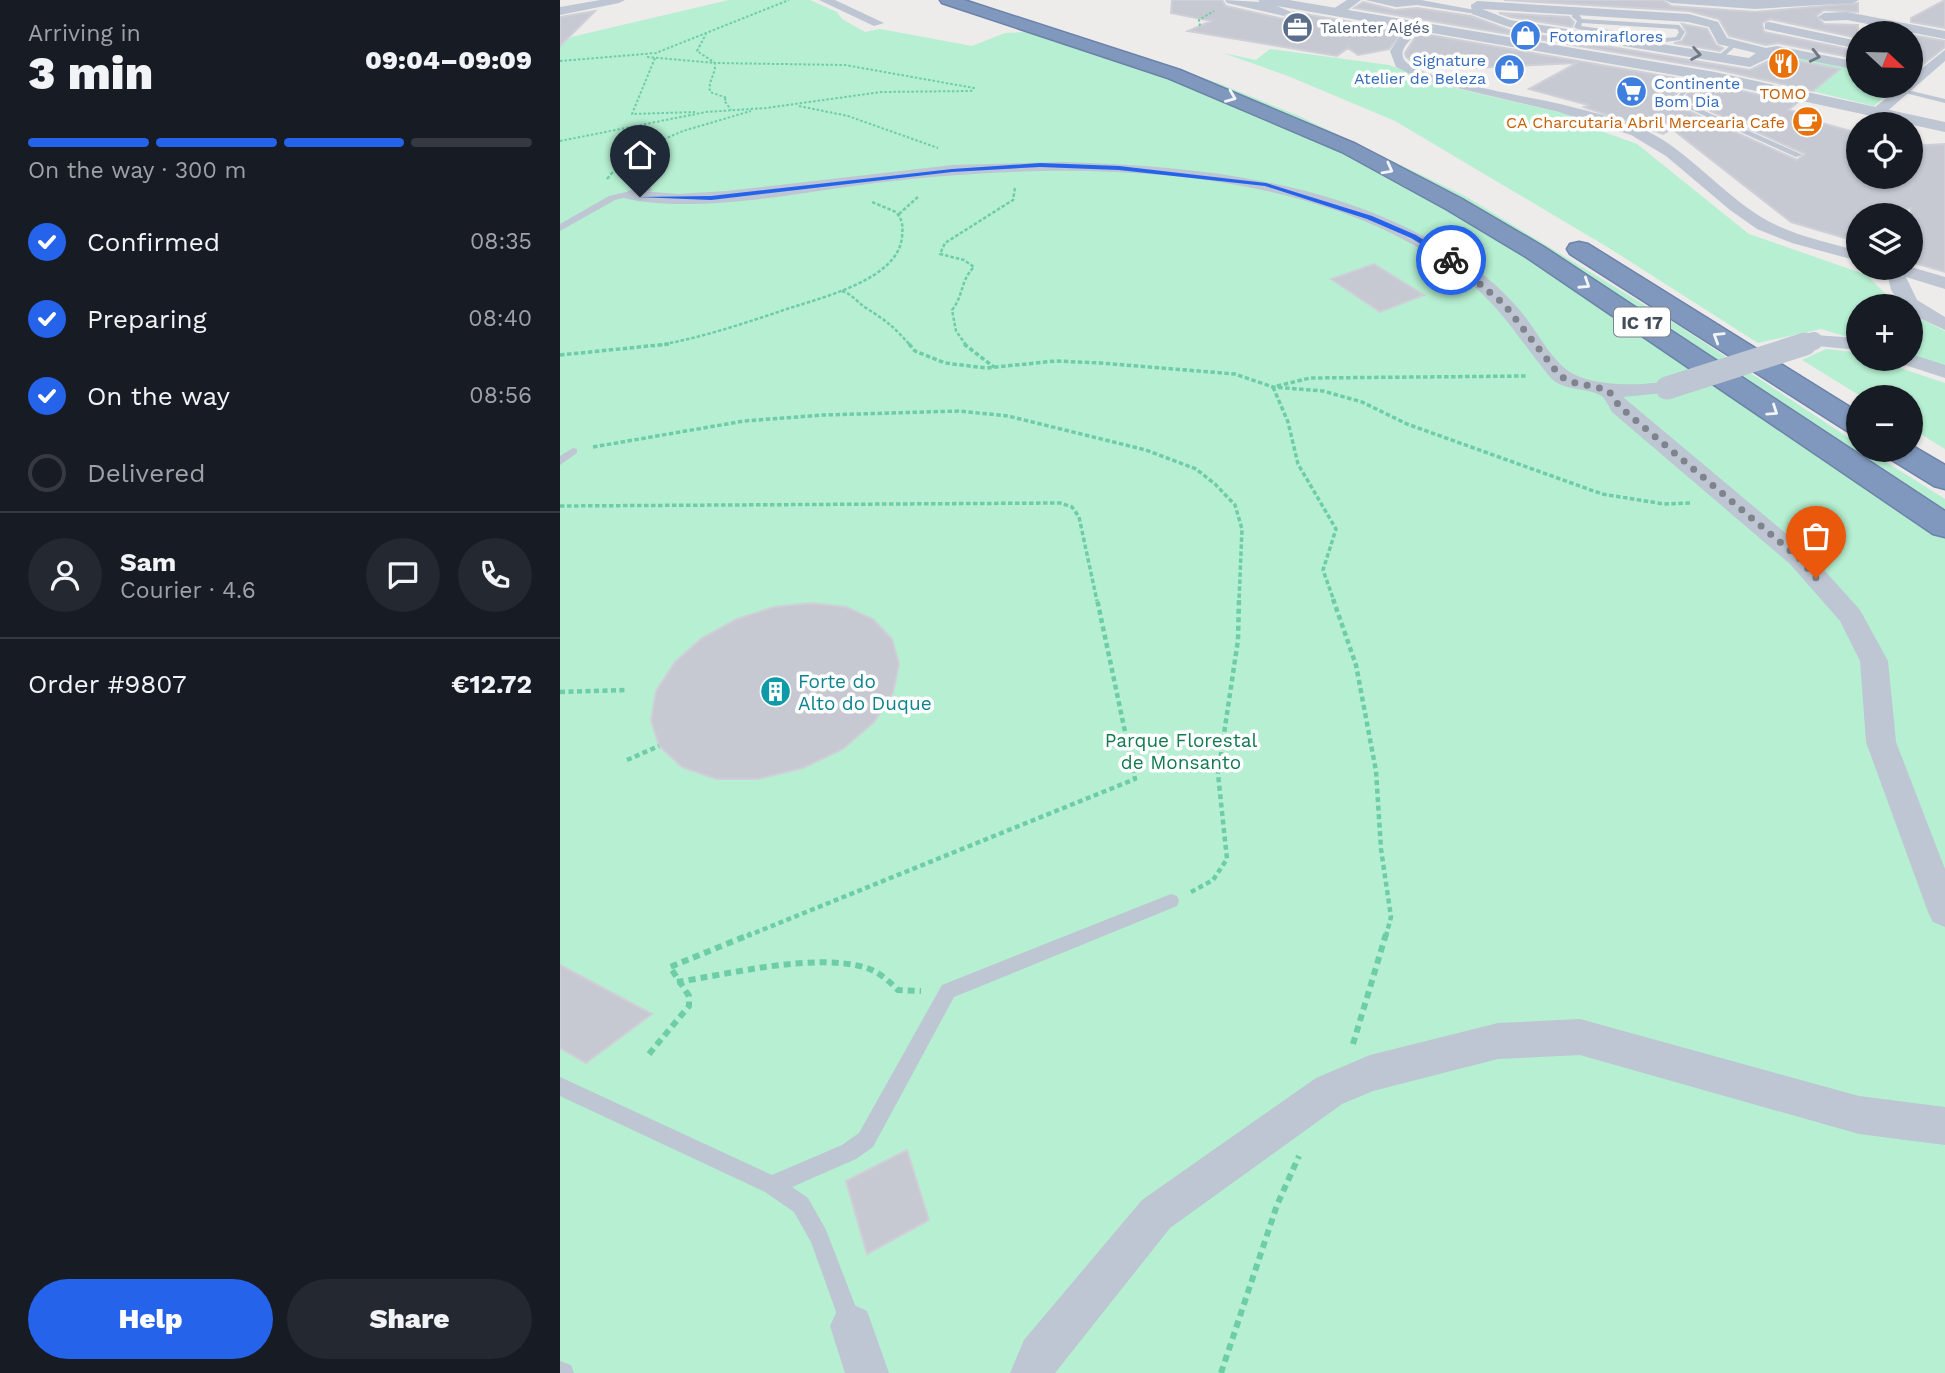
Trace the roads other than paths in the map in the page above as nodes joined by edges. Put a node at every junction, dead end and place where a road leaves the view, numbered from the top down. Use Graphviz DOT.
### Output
graph roads {
  1 [pos="619,0"];
  2 [pos="825,0"];
  3 [pos="935,0"];
  4 [pos="1232,0"];
  5 [pos="1265,0"];
  6 [pos="1355,0"];
  7 [pos="1369,0"];
  8 [pos="1665,0"];
  9 [pos="1853,0"];
  10 [pos="961,1"];
  11 [pos="1826,1"];
  12 [pos="1477,5"];
  13 [pos="560,11"];
  14 [pos="1337,12"];
  15 [pos="1578,16"];
  16 [pos="1807,18"];
  17 [pos="878,23"];
  18 [pos="1769,26"];
  19 [pos="1410,34"];
  20 [pos="1945,36"];
  21 [pos="1846,42"];
  22 [pos="1734,45"];
  23 [pos="1766,52"];
  24 [pos="1719,58"];
  25 [pos="1603,62"];
  26 [pos="1751,62"];
  27 [pos="1846,63"];
  28 [pos="1734,81"];
  29 [pos="1691,82"];
  30 [pos="1923,91"];
  31 [pos="1898,98"];
  32 [pos="1944,103"];
  33 [pos="1850,112"];
  34 [pos="1858,112"];
  35 [pos="1887,112"];
  36 [pos="1923,124"];
  37 [pos="1945,127"];
  38 [pos="1338,134"];
  39 [pos="1923,134"];
  40 [pos="1945,139"];
  41 [pos="1799,155"];
  42 [pos="648,188"];
  43 [pos="630,195"];
  44 [pos="1502,205"];
  45 [pos="560,228"];
  46 [pos="1561,239"];
  47 [pos="1846,252"];
  48 [pos="1923,276"];
  49 [pos="1897,280"];
  50 [pos="1945,283"];
  51 [pos="1945,324"];
  52 [pos="1846,342"];
  53 [pos="1923,365"];
  54 [pos="1945,372"];
  55 [pos="1608,390"];
  56 [pos="1846,417"];
  57 [pos="573,451"];
  58 [pos="560,462"];
  59 [pos="1917,462"];
  60 [pos="1945,479"];
  61 [pos="1945,526"];
  62 [pos="1171,901"];
  63 [pos="1945,912"];
  64 [pos="560,1086"];
  65 [pos="1945,1126"];
  66 [pos="772,1185"];
  67 [pos="852,1325"];
  68 [pos="867,1373"];
  69 [pos="1032,1373"];
  1 -- 13 [label="street"];
  2 -- 17 [label="street"];
  3 -- 10 [label="highway"];
  4 -- 19 [label="street"];
  5 -- 14 [label="street"];
  6 -- 14 [label="street"];
  7 -- 12 [label="street"];
  8 -- 11 [label="street"];
  9 -- 11 [label="street"];
  10 -- 38 [label="highway, IC 17"];
  12 -- 15 [label="street"];
  12 -- 24 [label="street, one-way"];
  14 -- 25 [label="street"];
  15 -- 15 [label="lane"];
  15 -- 22 [label="street"];
  16 -- 20 [label="street"];
  18 -- 21 [label="street"];
  19 -- 25 [label="street"];
  19 -- 47 [label="street"];
  22 -- 23 [label="street"];
  22 -- 24 [label="lane"];
  23 -- 26 [label="street"];
  23 -- 27 [label="street, one-way"];
  24 -- 26 [label="street"];
  25 -- 28 [label="street"];
  25 -- 29 [label="street"];
  26 -- 28 [label="street"];
  28 -- 34 [label="street"];
  29 -- 33 [label="street"];
  29 -- 41 [label="lane"];
  30 -- 32 [label="lane"];
  31 -- 35 [label="street"];
  36 -- 37 [label="street"];
  38 -- 44 [label="highway, IC 17"];
  38 -- 61 [label="highway, IC 17, one-way"];
  39 -- 40 [label="street"];
  42 -- 43 [label="lane"];
  43 -- 45 [label="lane"];
  43 -- 55 [label="street"];
  56 -- 46 [label="highway, IC 17, one-way"];
  48 -- 50 [label="street"];
  49 -- 51 [label="street"];
  52 -- 55 [label="street, bridge"];
  53 -- 54 [label="street"];
  55 -- 63 [label="street"];
  57 -- 58 [label="lane"];
  59 -- 60 [label="highway"];
  62 -- 66 [label="lane"];
  64 -- 66 [label="lane"];
  65 -- 69 [label="street"];
  66 -- 67 [label="lane"];
  67 -- 68 [label="street"];
}
